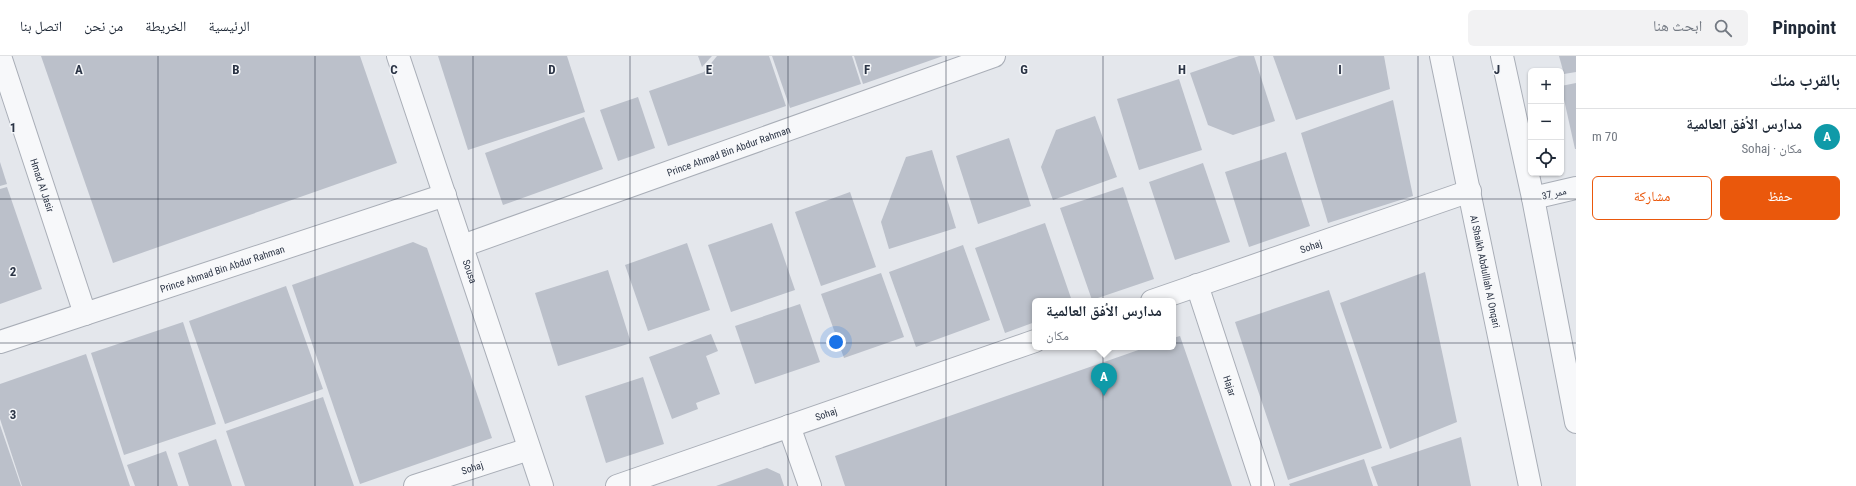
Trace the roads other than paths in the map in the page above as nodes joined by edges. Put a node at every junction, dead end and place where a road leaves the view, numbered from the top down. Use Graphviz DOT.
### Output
graph roads {
  1 [pos="0,56"];
  2 [pos="398,56"];
  3 [pos="994,56"];
  4 [pos="1441,56"];
  5 [pos="1502,56"];
  6 [pos="1576,188"];
  7 [pos="1470,191"];
  8 [pos="445,195"];
  9 [pos="1533,198"];
  10 [pos="462,246"];
  11 [pos="1197,285"];
  12 [pos="1160,298"];
  13 [pos="85,314"];
  14 [pos="0,342"];
  15 [pos="1032,342"];
  16 [pos="1576,422"];
  17 [pos="789,426"];
  18 [pos="529,449"];
  19 [pos="415,486"];
  20 [pos="542,486"];
  21 [pos="618,486"];
  22 [pos="810,486"];
  23 [pos="1263,486"];
  24 [pos="1530,486"];
  1 -- 13 [label="street, Hmad Al Jasir"];
  2 -- 8 [label="street, Sousa"];
  3 -- 10 [label="street, Prince Ahmad Bin Abdur Rahman"];
  4 -- 7 [label="street, Al Shaikh Abdulllah Al Onqari"];
  5 -- 9 [label="street"];
  6 -- 9 [label="street, ممر 37"];
  7 -- 11 [label="street, Sohaj"];
  7 -- 24 [label="street, Al Shaikh Abdulllah Al Onqari"];
  8 -- 10 [label="street, Sousa"];
  8 -- 13 [label="street, Prince Ahmad Bin Abdur Rahman"];
  9 -- 16 [label="street"];
  10 -- 18 [label="street, Sousa"];
  11 -- 12 [label="street, Sohaj"];
  11 -- 23 [label="street, Hajar"];
  13 -- 14 [label="street, Prince Ahmad Bin Abdur Rahman"];
  15 -- 17 [label="street, Sohaj"];
  17 -- 21 [label="street, Sohaj"];
  17 -- 22 [label="street"];
  18 -- 19 [label="street, Sohaj"];
  18 -- 20 [label="street, Sousa"];
}
